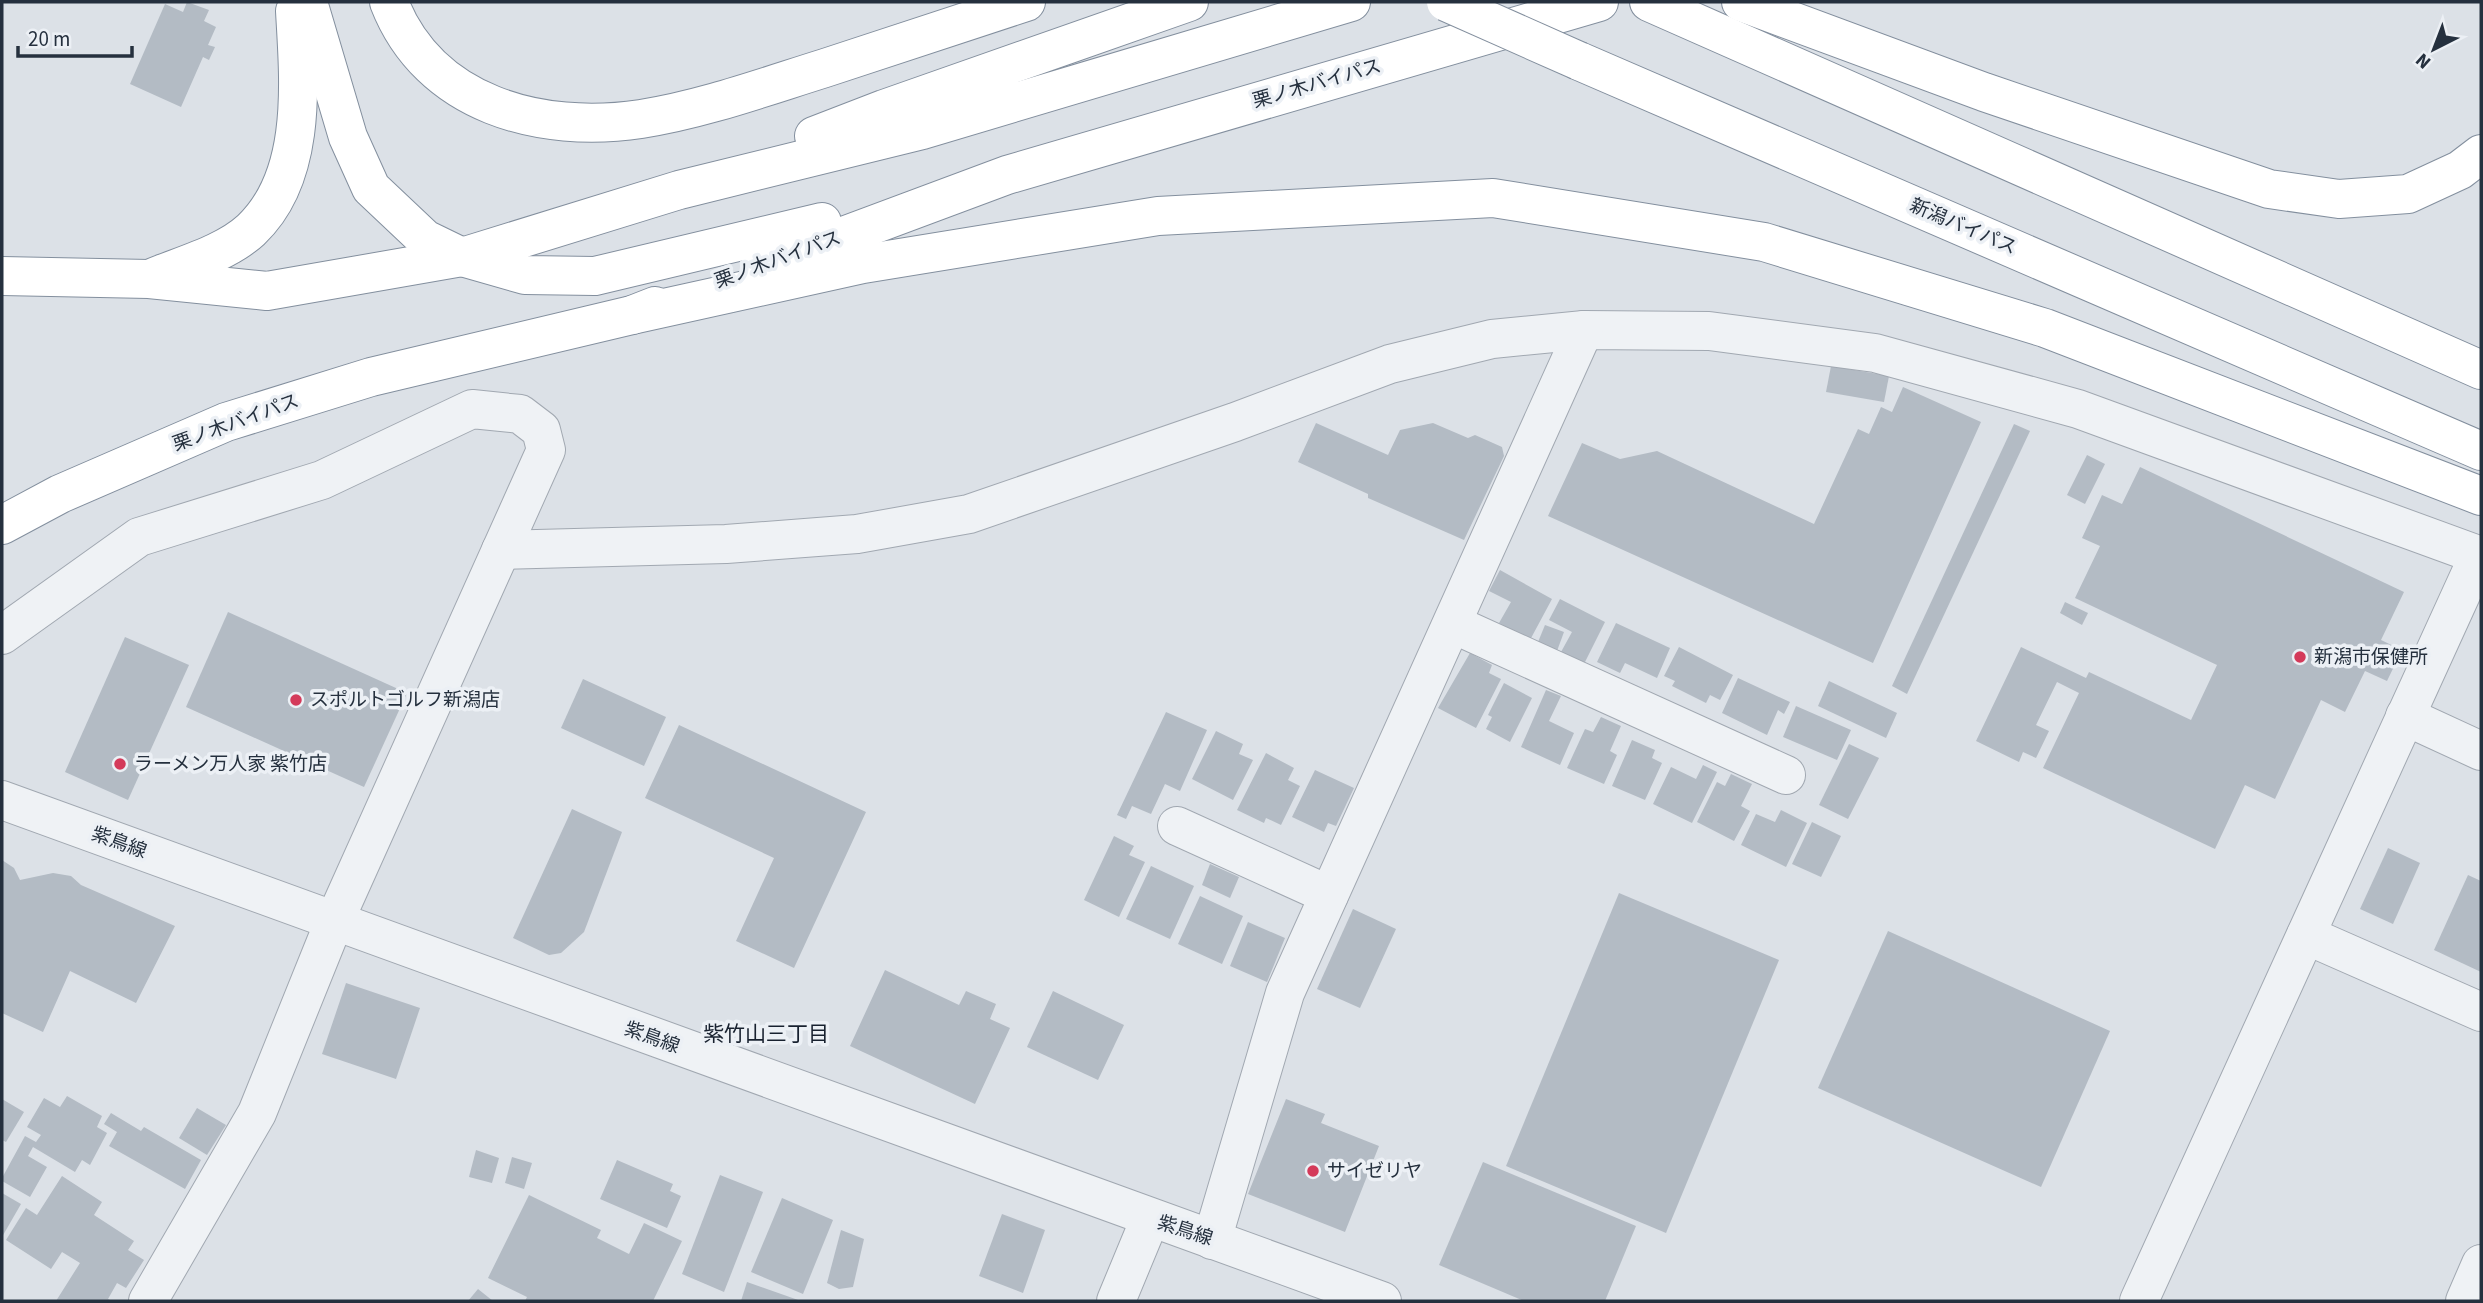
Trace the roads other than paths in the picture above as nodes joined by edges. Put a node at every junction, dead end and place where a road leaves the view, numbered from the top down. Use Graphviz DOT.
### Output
graph roads {
  1 [pos="294,2"];
  2 [pos="308,2"];
  3 [pos="389,2"];
  4 [pos="1026,2"];
  5 [pos="1189,2"];
  6 [pos="1351,2"];
  7 [pos="1599,2"];
  8 [pos="1648,2"];
  9 [pos="1747,3"];
  10 [pos="1450,5"];
  11 [pos="2481,154"];
  12 [pos="1007,175"];
  13 [pos="679,190"];
  14 [pos="462,257"];
  15 [pos="2,276"];
  16 [pos="149,279"];
  17 [pos="632,314"];
  18 [pos="1584,330"];
  19 [pos="2481,370"];
  20 [pos="2481,451"];
  21 [pos="2481,496"];
  22 [pos="2,525"];
  23 [pos="501,550"];
  24 [pos="2480,555"];
  25 [pos="1453,624"];
  26 [pos="2,635"];
  27 [pos="2405,716"];
  28 [pos="2481,751"];
  29 [pos="1786,775"];
  30 [pos="2,800"];
  31 [pos="1177,826"];
  32 [pos="1329,895"];
  33 [pos="334,922"];
  34 [pos="2306,935"];
  35 [pos="2481,1012"];
  36 [pos="1150,1219"];
  37 [pos="1212,1240"];
  38 [pos="2481,1264"];
  39 [pos="148,1301"];
  40 [pos="1116,1301"];
  41 [pos="1382,1301"];
  42 [pos="2139,1301"];
  43 [pos="2465,1301"];
  1 -- 16 [label="highway"];
  2 -- 14 [label="highway"];
  3 -- 4 [label="highway"];
  5 -- 13 [label="highway"];
  6 -- 13 [label="highway"];
  7 -- 12 [label="highway, 栗ノ木バイパス"];
  8 -- 19 [label="highway"];
  9 -- 11 [label="highway"];
  10 -- 20 [label="highway, 新潟バイパス, bridge"];
  12 -- 14 [label="highway"];
  12 -- 17 [label="highway, 栗ノ木バイパス"];
  13 -- 14 [label="highway"];
  14 -- 16 [label="highway"];
  15 -- 16 [label="highway"];
  17 -- 21 [label="highway"];
  17 -- 22 [label="highway, 栗ノ木バイパス"];
  18 -- 23 [label="street"];
  18 -- 24 [label="street"];
  18 -- 25 [label="street"];
  23 -- 26 [label="street"];
  23 -- 33 [label="street"];
  24 -- 27 [label="street"];
  25 -- 29 [label="street"];
  25 -- 32 [label="street"];
  27 -- 28 [label="street"];
  27 -- 34 [label="street"];
  30 -- 33 [label="street, 紫鳥線"];
  31 -- 32 [label="street"];
  32 -- 37 [label="street"];
  33 -- 36 [label="street, 紫鳥線"];
  33 -- 39 [label="street"];
  34 -- 35 [label="street"];
  34 -- 42 [label="street"];
  36 -- 37 [label="street, 紫鳥線"];
  36 -- 40 [label="street"];
  37 -- 41 [label="street, 紫鳥線"];
  38 -- 43 [label="street"];
}
